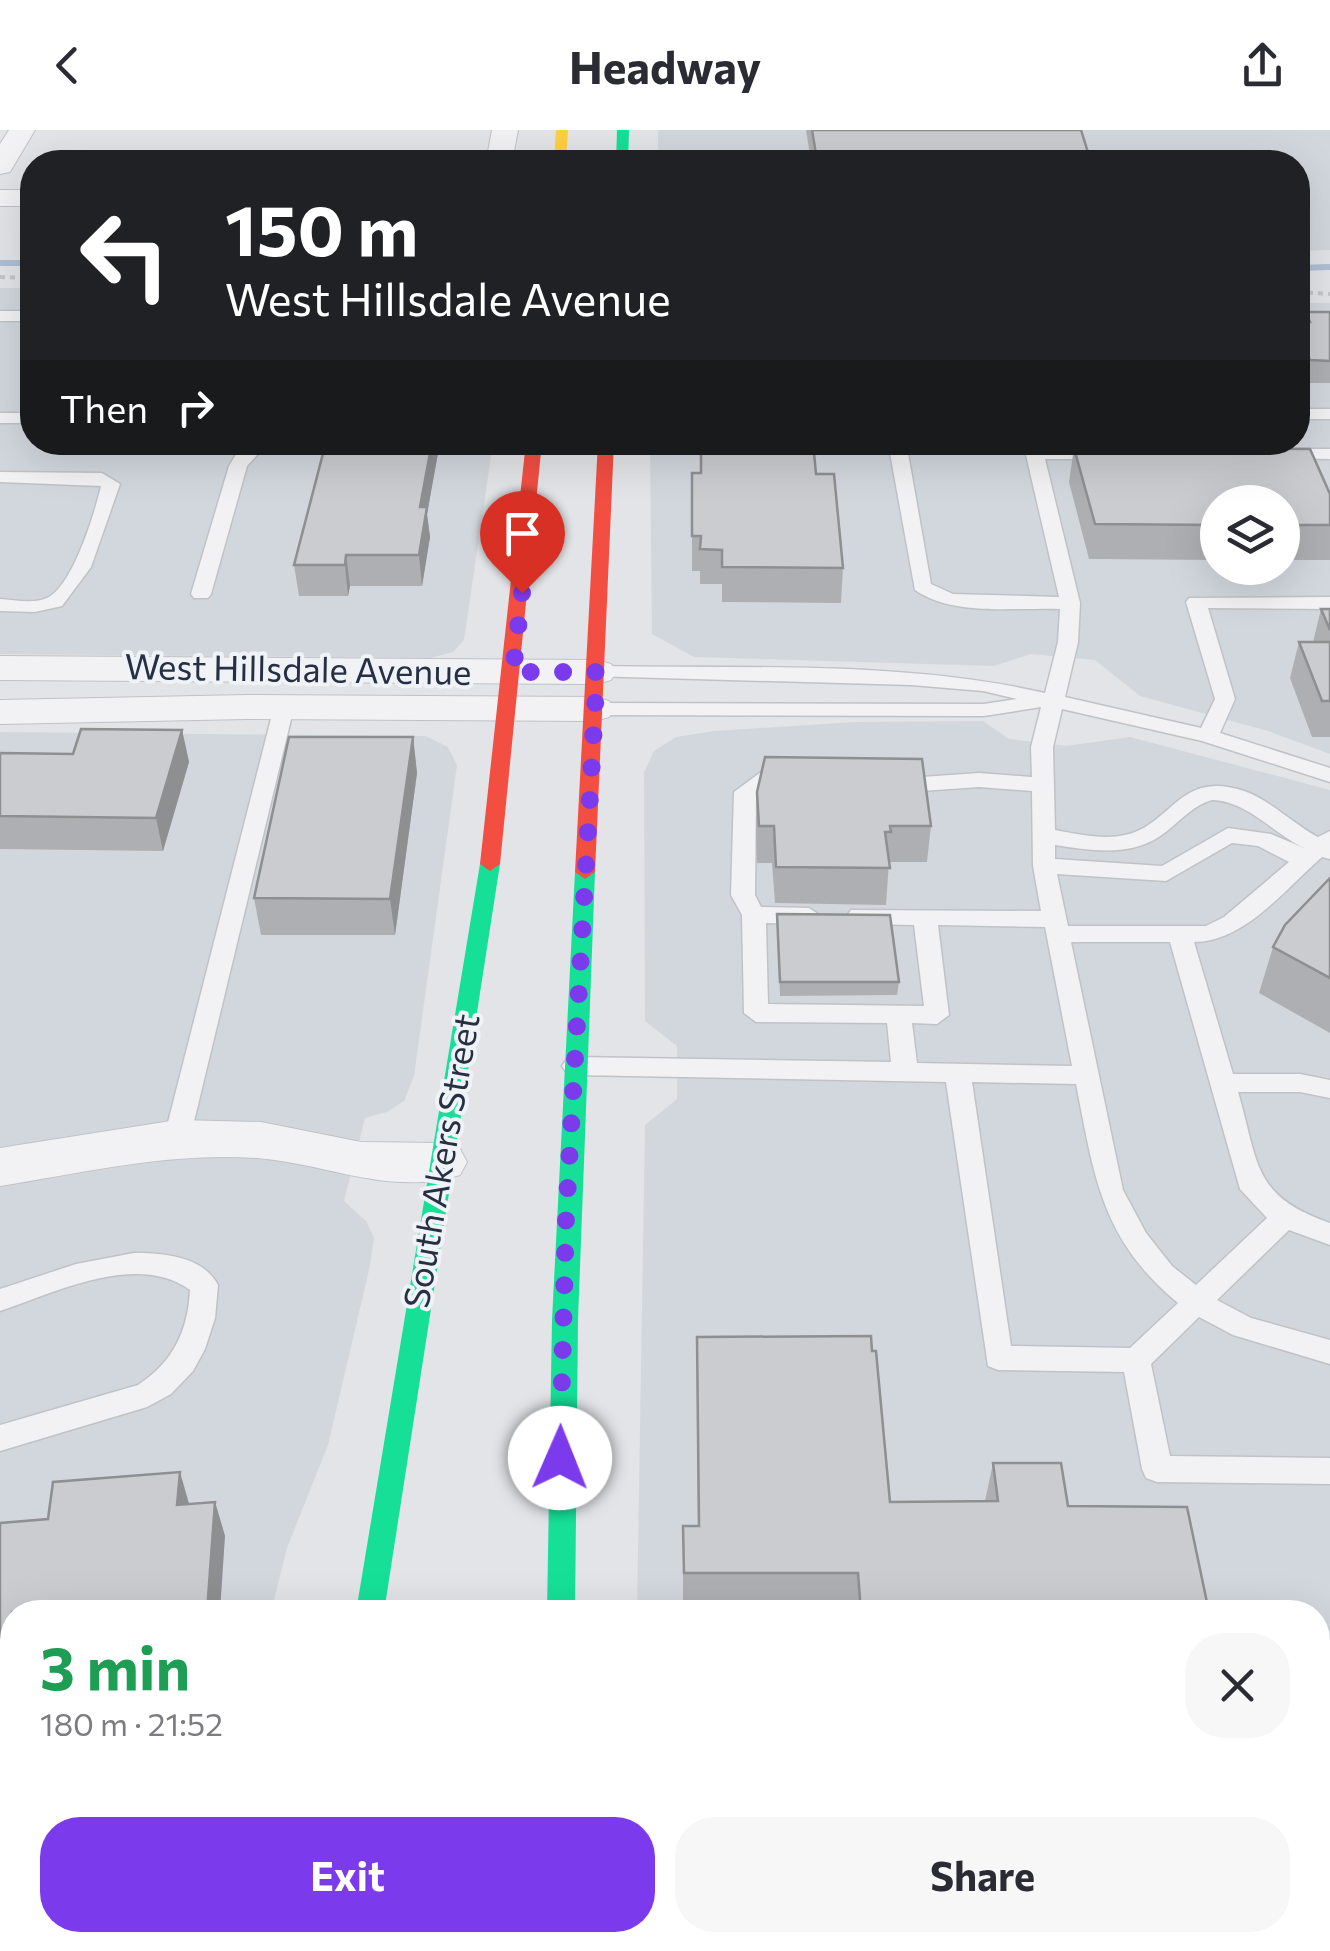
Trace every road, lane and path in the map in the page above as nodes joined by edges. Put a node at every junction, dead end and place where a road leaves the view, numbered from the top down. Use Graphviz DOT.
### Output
graph roads {
  1 [pos="22,130"];
  2 [pos="0,166"];
  3 [pos="244,455"];
  4 [pos="533,455"];
  5 [pos="605,455"];
  6 [pos="899,455"];
  7 [pos="1036,455"];
  8 [pos="0,477"];
  9 [pos="201,594"];
  10 [pos="1330,602"];
  11 [pos="1070,603"];
  12 [pos="0,605"];
  13 [pos="0,668"];
  14 [pos="511,690"];
  15 [pos="596,691"];
  16 [pos="1052,700"];
  17 [pos="284,707"];
  18 [pos="0,712"];
  19 [pos="1208,736"];
  20 [pos="1330,775"];
  21 [pos="802,776"];
  22 [pos="876,776"];
  23 [pos="1042,785"];
  24 [pos="1043,836"];
  25 [pos="1320,849"];
  26 [pos="1044,866"];
  27 [pos="754,915"];
  28 [pos="925,917"];
  29 [pos="1056,926"];
  30 [pos="1180,934"];
  31 [pos="899,1014"];
  32 [pos="575,1066"];
  33 [pos="904,1072"];
  34 [pos="958,1074"];
  35 [pos="1086,1075"];
  36 [pos="1222,1083"];
  37 [pos="1330,1089"];
  38 [pos="176,1138"];
  39 [pos="442,1162"];
  40 [pos="0,1167"];
  41 [pos="1285,1218"];
  42 [pos="1330,1234"];
  43 [pos="0,1300"];
  44 [pos="1198,1303"];
  45 [pos="1330,1352"];
  46 [pos="1136,1360"];
  47 [pos="0,1438"];
  48 [pos="1330,1471"];
  49 [pos="372,1600"];
  50 [pos="561,1600"];
  1 -- 2 [label="street"];
  3 -- 9 [label="lane"];
  4 -- 14 [label="main road, South Akers Street"];
  5 -- 15 [label="main road"];
  6 -- 11 [label="lane"];
  7 -- 11 [label="lane"];
  8 -- 12 [label="lane"];
  10 -- 19 [label="lane"];
  11 -- 16 [label="lane"];
  13 -- 14 [label="street, West Hillsdale Avenue"];
  14 -- 15 [label="street, West Hillsdale Avenue"];
  14 -- 17 [label="street, West Hillsdale Avenue"];
  14 -- 39 [label="main road, South Akers Street"];
  15 -- 16 [label="lane"];
  15 -- 16 [label="lane"];
  15 -- 32 [label="main road"];
  16 -- 19 [label="lane"];
  16 -- 23 [label="lane"];
  17 -- 18 [label="street, West Hillsdale Avenue"];
  17 -- 38 [label="lane"];
  19 -- 20 [label="lane"];
  21 -- 27 [label="lane"];
  22 -- 23 [label="lane"];
  23 -- 24 [label="lane"];
  24 -- 25 [label="lane"];
  24 -- 26 [label="lane"];
  25 -- 26 [label="lane"];
  25 -- 30 [label="lane"];
  26 -- 29 [label="lane"];
  27 -- 28 [label="lane"];
  27 -- 31 [label="lane"];
  28 -- 29 [label="lane"];
  28 -- 31 [label="lane"];
  29 -- 30 [label="lane"];
  29 -- 35 [label="lane"];
  30 -- 36 [label="lane"];
  31 -- 33 [label="lane"];
  32 -- 33 [label="lane"];
  32 -- 50 [label="main road"];
  33 -- 34 [label="lane"];
  34 -- 35 [label="lane"];
  34 -- 46 [label="lane"];
  35 -- 44 [label="lane"];
  36 -- 37 [label="lane"];
  36 -- 41 [label="lane"];
  38 -- 39 [label="street"];
  38 -- 40 [label="street"];
  39 -- 49 [label="main road, South Akers Street"];
  41 -- 42 [label="lane"];
  41 -- 44 [label="lane"];
  43 -- 47 [label="lane"];
  44 -- 45 [label="lane"];
  44 -- 46 [label="lane"];
  46 -- 48 [label="lane"];
}
